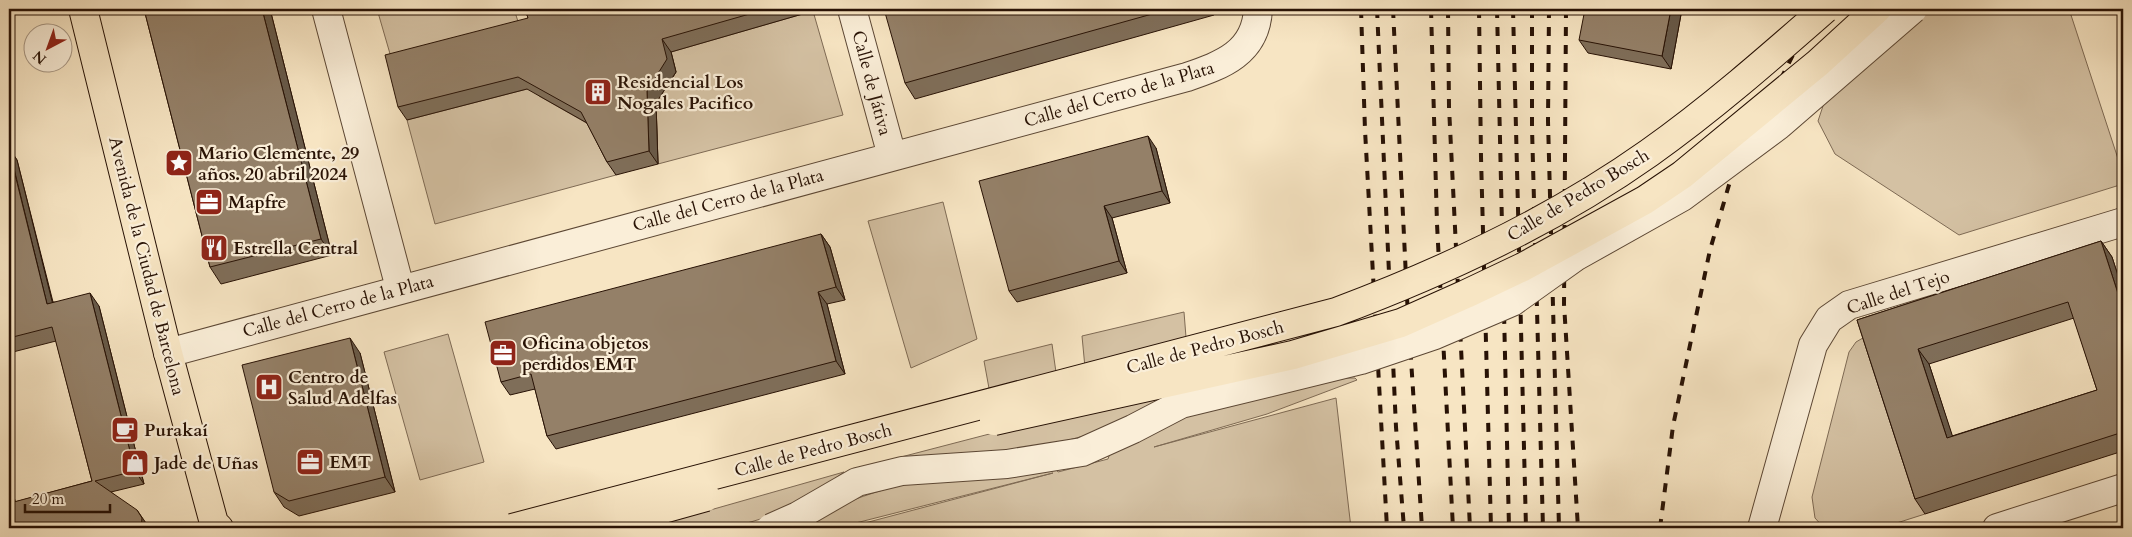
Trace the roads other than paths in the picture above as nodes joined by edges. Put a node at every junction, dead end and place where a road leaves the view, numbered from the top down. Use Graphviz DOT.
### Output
graph roads {
  1 [pos="83,9"];
  2 [pos="326,9"];
  3 [pos="852,9"];
  4 [pos="1258,9"];
  5 [pos="1825,9"];
  6 [pos="1877,9"];
  7 [pos="1913,9"];
  8 [pos="892,156"];
  9 [pos="2123,222"];
  10 [pos="400,288"];
  11 [pos="168,353"];
  12 [pos="2123,488"];
  13 [pos="1770,496"];
  14 [pos="216,526"];
  15 [pos="512,528"];
  16 [pos="595,528"];
  17 [pos="771,528"];
  18 [pos="1762,528"];
  19 [pos="1779,528"];
  20 [pos="1997,528"];
  1 -- 11 [label="main road, Avenida de la Ciudad de Barcelona"];
  2 -- 10 [label="street"];
  3 -- 8 [label="street, Calle de Játiva"];
  4 -- 8 [label="street, Calle del Cerro de la Plata"];
  5 -- 15 [label="main road, Calle de Pedro Bosch, bridge"];
  6 -- 16 [label="main road, Calle de Pedro Bosch, bridge"];
  7 -- 17 [label="street, bridge"];
  8 -- 10 [label="street, Calle del Cerro de la Plata"];
  9 -- 13 [label="street, Calle del Tejo"];
  10 -- 11 [label="street, Calle del Cerro de la Plata"];
  11 -- 14 [label="main road, Avenida de la Ciudad de Barcelona"];
  12 -- 20 [label="street"];
  13 -- 18 [label="street, Calle del Tejo"];
  13 -- 19 [label="street"];
}
